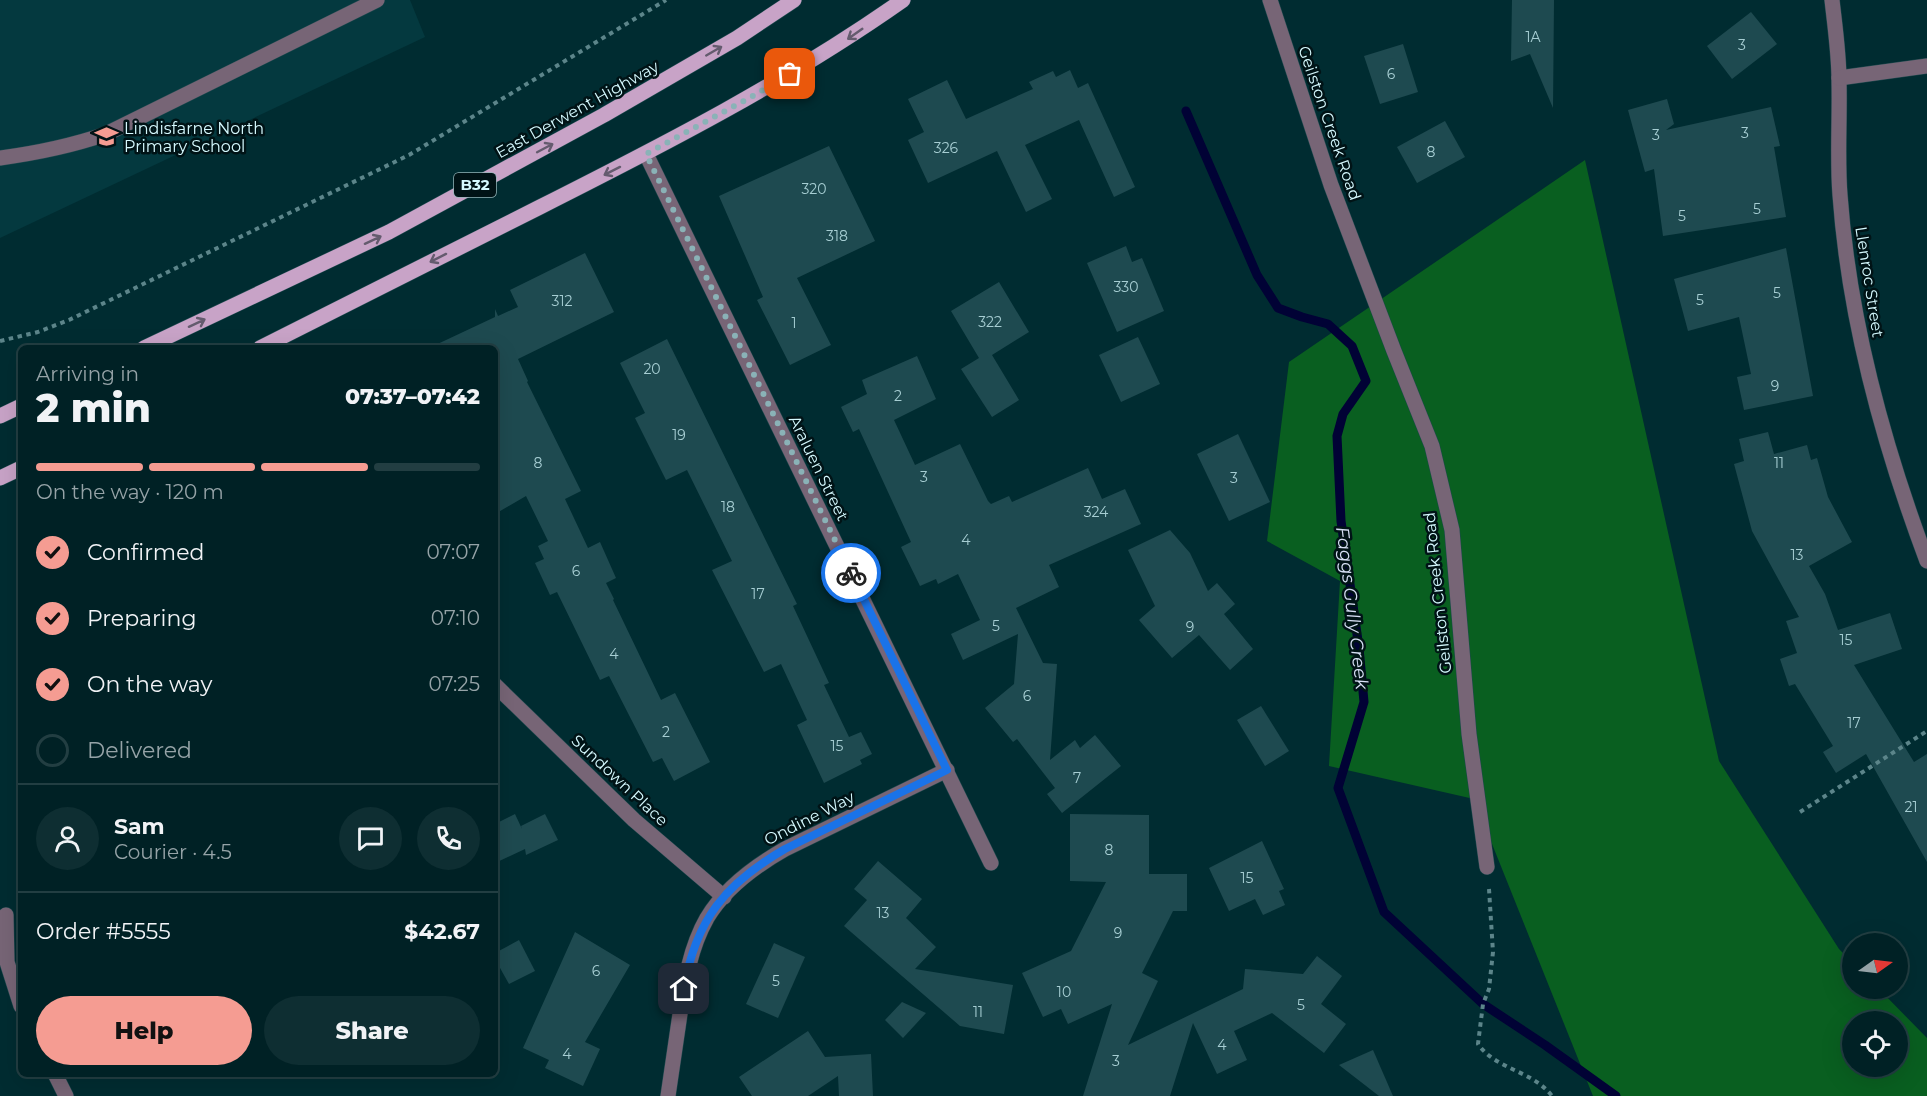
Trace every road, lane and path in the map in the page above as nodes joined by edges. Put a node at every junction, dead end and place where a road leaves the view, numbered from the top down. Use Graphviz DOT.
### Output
graph roads {
  1 [pos="377,0"];
  2 [pos="666,0"];
  3 [pos="794,0"];
  4 [pos="903,0"];
  5 [pos="1270,0"];
  6 [pos="1832,0"];
  7 [pos="1927,66"];
  8 [pos="1839,78"];
  9 [pos="646,154"];
  10 [pos="0,158"];
  11 [pos="0,341"];
  12 [pos="150,345"];
  13 [pos="266,345"];
  14 [pos="18,407"];
  15 [pos="0,416"];
  16 [pos="18,469"];
  17 [pos="0,478"];
  18 [pos="1927,561"];
  19 [pos="498,688"];
  20 [pos="1927,731"];
  21 [pos="947,770"];
  22 [pos="1800,812"];
  23 [pos="991,863"];
  24 [pos="1487,867"];
  25 [pos="724,897"];
  26 [pos="6,915"];
  27 [pos="18,996"];
  28 [pos="56,1077"];
  29 [pos="66,1096"];
  30 [pos="668,1096"];
  31 [pos="1552,1096"];
  1 -- 10 [label="street"];
  2 -- 11 [label="path"];
  12 -- 3 [label="main road, East Derwent Highway / B32, one-way"];
  4 -- 9 [label="main road, one-way"];
  5 -- 24 [label="street, Geilston Creek Road"];
  6 -- 8 [label="street, Llenroc Street"];
  7 -- 8 [label="street"];
  8 -- 18 [label="street, Llenroc Street"];
  9 -- 13 [label="main road, one-way"];
  9 -- 21 [label="street, Araluen Street"];
  14 -- 15 [label="main road"];
  16 -- 17 [label="main road"];
  19 -- 25 [label="street, Sundown Place"];
  20 -- 22 [label="path"];
  21 -- 23 [label="street, Araluen Street"];
  21 -- 25 [label="street, Ondine Way"];
  24 -- 31 [label="path"];
  25 -- 30 [label="street, Ondine Way"];
  26 -- 27 [label="street"];
  28 -- 29 [label="street"];
}
